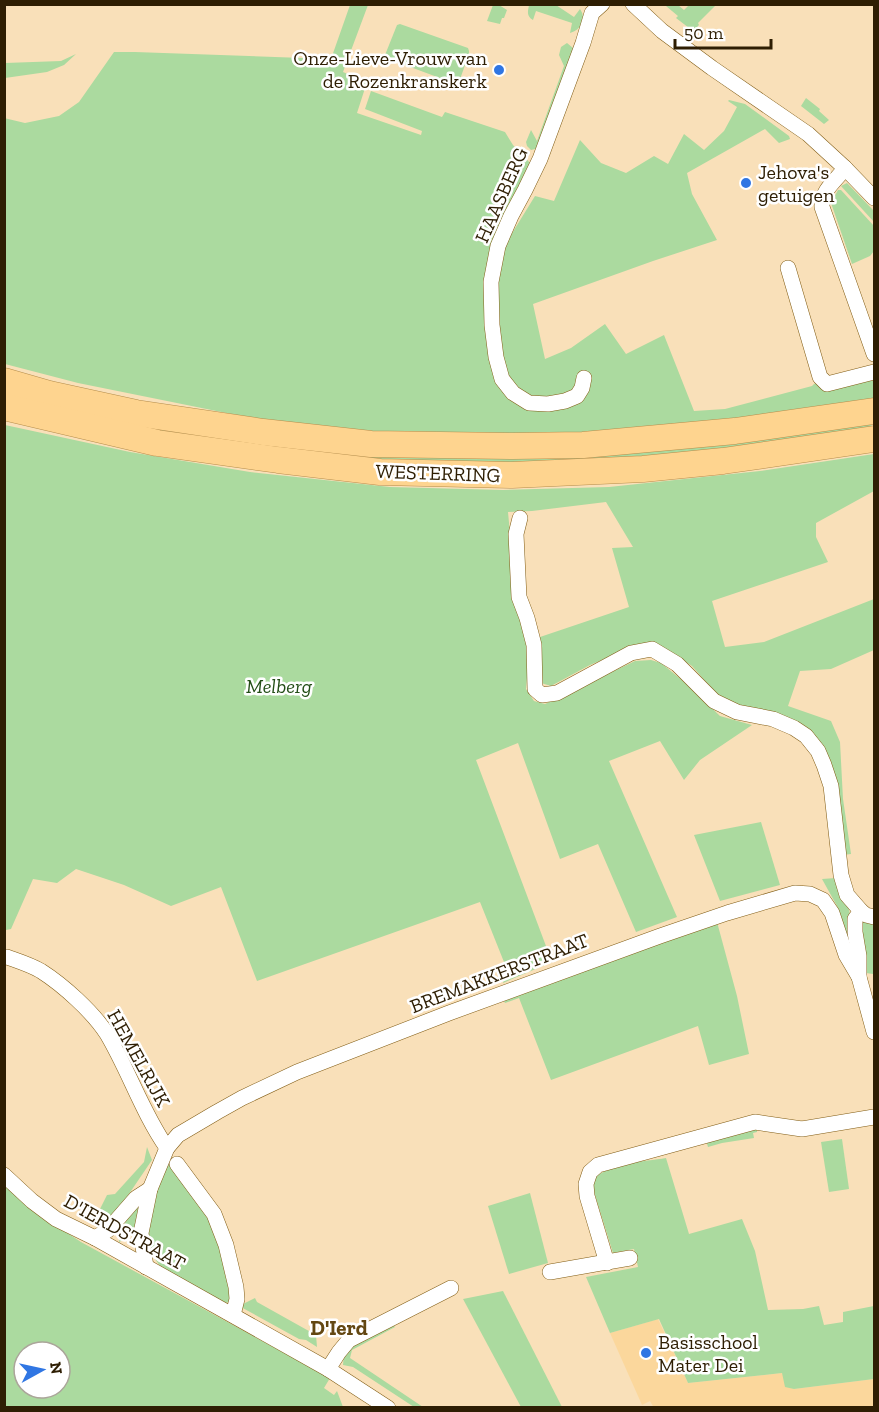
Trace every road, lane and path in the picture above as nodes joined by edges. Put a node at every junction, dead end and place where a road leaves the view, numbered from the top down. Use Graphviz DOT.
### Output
graph roads {
  1 [pos="602,4"];
  2 [pos="633,4"];
  3 [pos="846,168"];
  4 [pos="874,198"];
  5 [pos="788,268"];
  6 [pos="874,354"];
  7 [pos="874,372"];
  8 [pos="584,378"];
  9 [pos="4,381"];
  10 [pos="4,407"];
  11 [pos="870,411"];
  12 [pos="872,439"];
  13 [pos="520,518"];
  14 [pos="868,914"];
  15 [pos="7,957"];
  16 [pos="859,977"];
  17 [pos="874,1032"];
  18 [pos="874,1117"];
  19 [pos="167,1148"];
  20 [pos="177,1164"];
  21 [pos="4,1175"];
  22 [pos="150,1189"];
  23 [pos="95,1238"];
  24 [pos="630,1258"];
  25 [pos="607,1263"];
  26 [pos="146,1267"];
  27 [pos="550,1272"];
  28 [pos="451,1288"];
  29 [pos="233,1315"];
  30 [pos="328,1369"];
  31 [pos="368,1402"];
  32 [pos="388,1407"];
  1 -- 8 [label="street, HAASBERG"];
  2 -- 3 [label="street"];
  3 -- 4 [label="street"];
  3 -- 6 [label="street"];
  5 -- 7 [label="street"];
  9 -- 11 [label="highway, WESTERRING"];
  10 -- 12 [label="highway, WESTERRING"];
  13 -- 14 [label="street"];
  14 -- 16 [label="street"];
  15 -- 19 [label="street, HEMELRIJK"];
  16 -- 17 [label="street"];
  16 -- 19 [label="street, BREMAKKERSTRAAT"];
  18 -- 25 [label="street"];
  19 -- 22 [label="street, BREMAKKERSTRAAT"];
  20 -- 29 [label="street"];
  21 -- 23 [label="street, D'IERDSTRAAT"];
  22 -- 23 [label="street, BREMAKKERSTRAAT"];
  22 -- 26 [label="street, BREMAKKERSTRAAT"];
  23 -- 26 [label="street, D'IERDSTRAAT"];
  24 -- 25 [label="street"];
  25 -- 27 [label="street"];
  26 -- 29 [label="street, D'IERDSTRAAT"];
  28 -- 30 [label="street"];
  29 -- 30 [label="street, D'IERDSTRAAT"];
  30 -- 31 [label="street, D'IERDSTRAAT"];
  31 -- 32 [label="street, D'IERDSTRAAT"];
}
